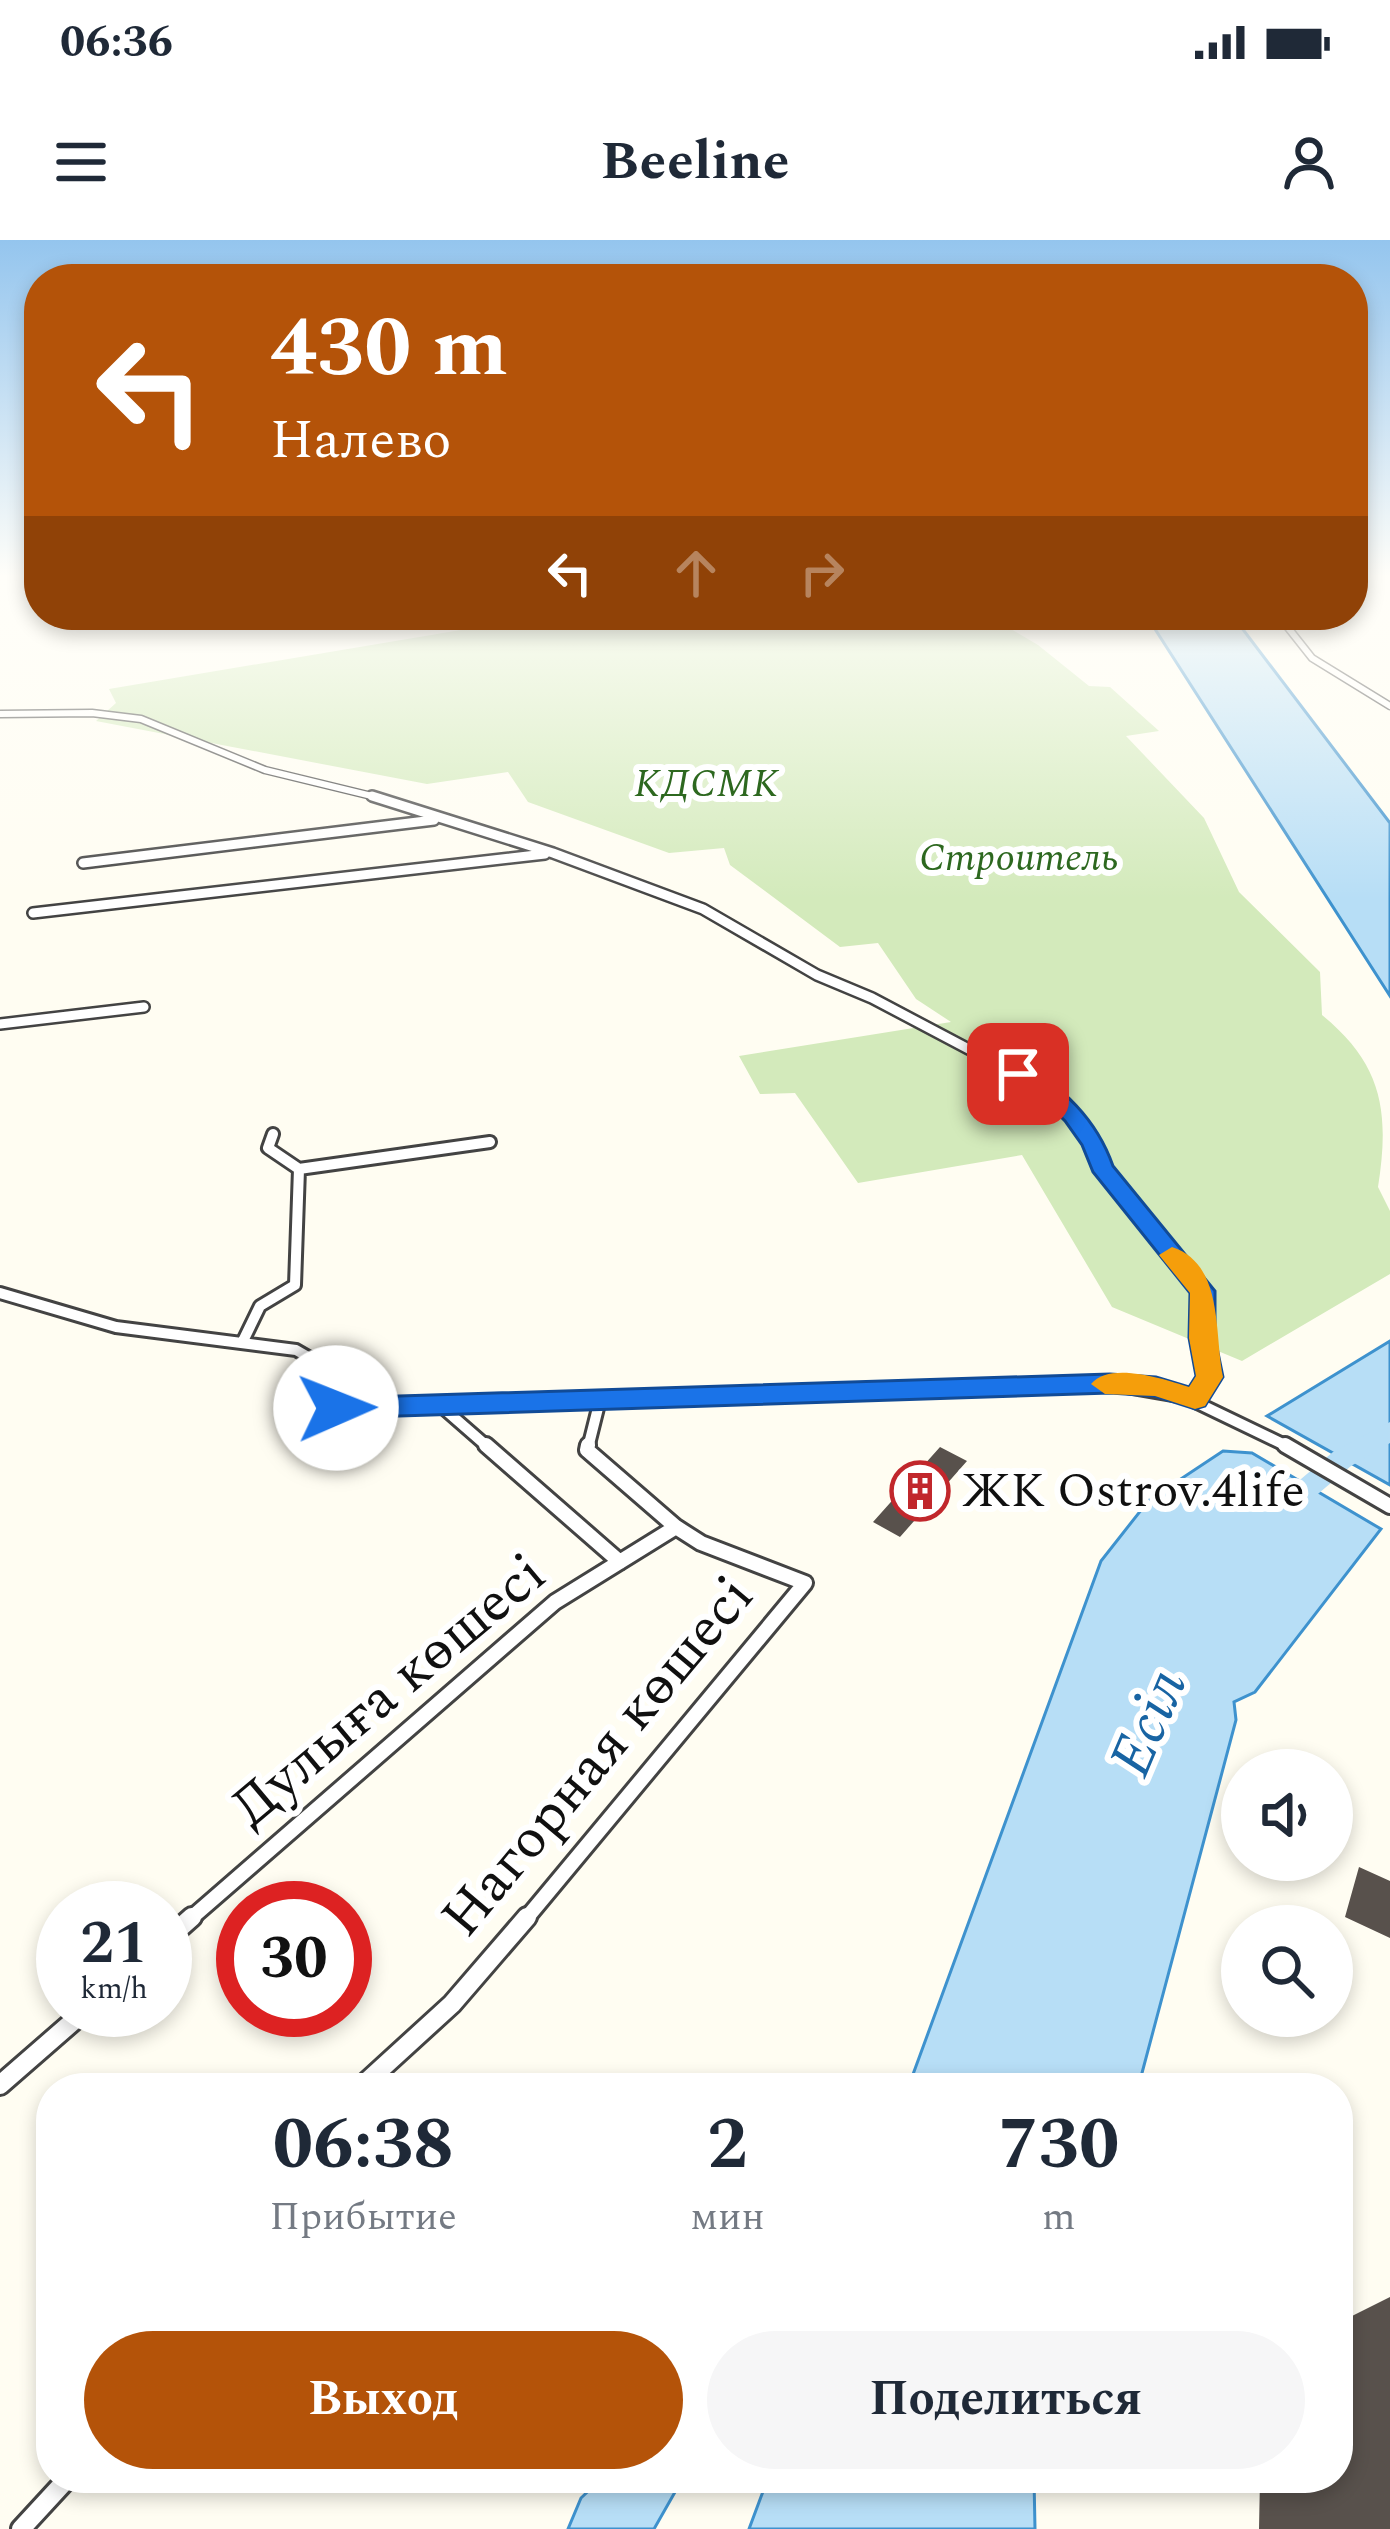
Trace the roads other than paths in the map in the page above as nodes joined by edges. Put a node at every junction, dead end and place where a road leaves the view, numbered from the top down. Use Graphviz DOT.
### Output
graph roads {
  1 [pos="1357,686"];
  2 [pos="1390,706"];
  3 [pos="0,714"];
  4 [pos="441,819"];
  5 [pos="553,853"];
  6 [pos="83,862"];
  7 [pos="34,913"];
  8 [pos="145,1007"];
  9 [pos="0,1024"];
  10 [pos="273,1134"];
  11 [pos="490,1142"];
  12 [pos="299,1169"];
  13 [pos="0,1293"];
  14 [pos="244,1341"];
  15 [pos="1195,1399"];
  16 [pos="601,1400"];
  17 [pos="441,1406"];
  18 [pos="1390,1506"];
  19 [pos="676,1527"];
  20 [pos="620,1562"];
  21 [pos="192,1918"];
  22 [pos="55,2037"];
  23 [pos="380,2073"];
  24 [pos="0,2085"];
  25 [pos="54,2493"];
  26 [pos="22,2529"];
  1 -- 2 [label="street"];
  3 -- 4 [label="street"];
  4 -- 5 [label="street"];
  4 -- 6 [label="street"];
  5 -- 7 [label="street"];
  5 -- 15 [label="street"];
  8 -- 9 [label="street"];
  10 -- 12 [label="street"];
  11 -- 12 [label="street"];
  12 -- 14 [label="street"];
  13 -- 14 [label="street"];
  14 -- 17 [label="street"];
  15 -- 16 [label="street"];
  15 -- 18 [label="street"];
  16 -- 17 [label="street"];
  16 -- 19 [label="street"];
  17 -- 20 [label="street, Дулыға көшесі"];
  19 -- 20 [label="street, Дулыға көшесі"];
  19 -- 23 [label="street, Нагорная көшесі"];
  20 -- 21 [label="street, Дулыға көшесі"];
  22 -- 24 [label="street"];
  25 -- 26 [label="street"];
}
